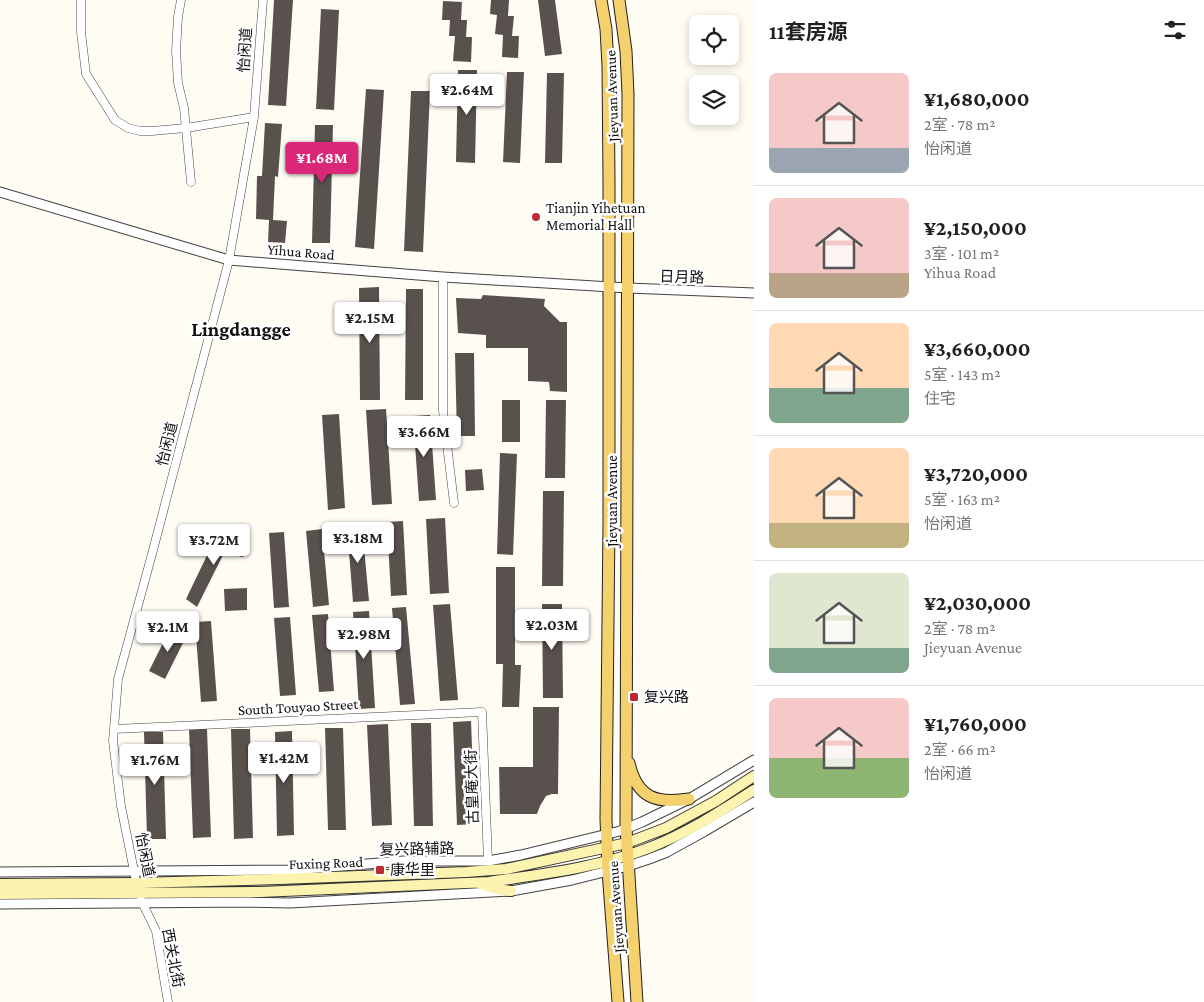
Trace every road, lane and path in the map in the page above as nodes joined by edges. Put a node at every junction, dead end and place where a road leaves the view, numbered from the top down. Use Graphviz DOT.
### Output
graph roads {
  1 [pos="81,0"];
  2 [pos="181,0"];
  3 [pos="263,0"];
  4 [pos="601,0"];
  5 [pos="619,0"];
  6 [pos="254,117"];
  7 [pos="186,128"];
  8 [pos="191,182"];
  9 [pos="0,192"];
  10 [pos="229,260"];
  11 [pos="443,276"];
  12 [pos="609,287"];
  13 [pos="628,288"];
  14 [pos="754,293"];
  15 [pos="454,502"];
  16 [pos="482,712"];
  17 [pos="114,729"];
  18 [pos="626,749"];
  19 [pos="754,760"];
  20 [pos="754,776"];
  21 [pos="754,790"];
  22 [pos="689,798"];
  23 [pos="754,802"];
  24 [pos="626,828"];
  25 [pos="607,834"];
  26 [pos="608,848"];
  27 [pos="627,855"];
  28 [pos="488,861"];
  29 [pos="608,866"];
  30 [pos="0,872"];
  31 [pos="134,872"];
  32 [pos="478,882"];
  33 [pos="2,889"];
  34 [pos="511,891"];
  35 [pos="139,893"];
  36 [pos="0,904"];
  37 [pos="168,1002"];
  38 [pos="618,1002"];
  39 [pos="637,1002"];
  1 -- 7 [label="street"];
  2 -- 7 [label="street"];
  3 -- 6 [label="street, 怡闲道"];
  4 -- 12 [label="main road, Jieyuan Avenue"];
  5 -- 13 [label="main road, Jieyuan Avenue"];
  6 -- 7 [label="street"];
  6 -- 10 [label="street, 怡闲道"];
  7 -- 8 [label="street"];
  9 -- 10 [label="street, Yihua Road"];
  10 -- 11 [label="street, Yihua Road"];
  10 -- 17 [label="street, 怡闲道"];
  11 -- 12 [label="street, Yihua Road"];
  11 -- 15 [label="street"];
  12 -- 13 [label="street, 日月路"];
  12 -- 25 [label="main road, Jieyuan Avenue"];
  13 -- 14 [label="street, 日月路"];
  13 -- 18 [label="main road, Jieyuan Avenue"];
  16 -- 17 [label="street, South Touyao Street"];
  16 -- 28 [label="street, 古皇庵大街"];
  17 -- 31 [label="street, 怡闲道"];
  18 -- 22 [label="main road"];
  18 -- 24 [label="main road, Jieyuan Avenue"];
  19 -- 22 [label="street, 复兴路辅路"];
  20 -- 27 [label="main road, Fuxing Road"];
  21 -- 27 [label="main road, Fuxing Road"];
  22 -- 24 [label="street, 复兴路辅路"];
  23 -- 27 [label="street"];
  24 -- 25 [label="street, 复兴路辅路"];
  24 -- 27 [label="main road, Jieyuan Avenue"];
  25 -- 26 [label="main road, Jieyuan Avenue"];
  25 -- 28 [label="street, 复兴路辅路"];
  26 -- 27 [label="main road, Fuxing Road"];
  26 -- 29 [label="main road, Jieyuan Avenue"];
  26 -- 35 [label="main road, Fuxing Road"];
  27 -- 29 [label="main road, Fuxing Road"];
  27 -- 39 [label="main road, Jieyuan Avenue"];
  28 -- 31 [label="street, 复兴路辅路"];
  29 -- 32 [label="main road, Fuxing Road"];
  29 -- 34 [label="street"];
  29 -- 38 [label="main road, Jieyuan Avenue"];
  30 -- 31 [label="street, 复兴路辅路"];
  31 -- 35 [label="street, 怡闲道"];
  32 -- 34 [label="main road"];
  32 -- 35 [label="main road, Fuxing Road"];
  33 -- 35 [label="main road, Fuxing Road"];
  34 -- 35 [label="street"];
  35 -- 36 [label="street"];
  35 -- 37 [label="street, 西关北街"];
}
